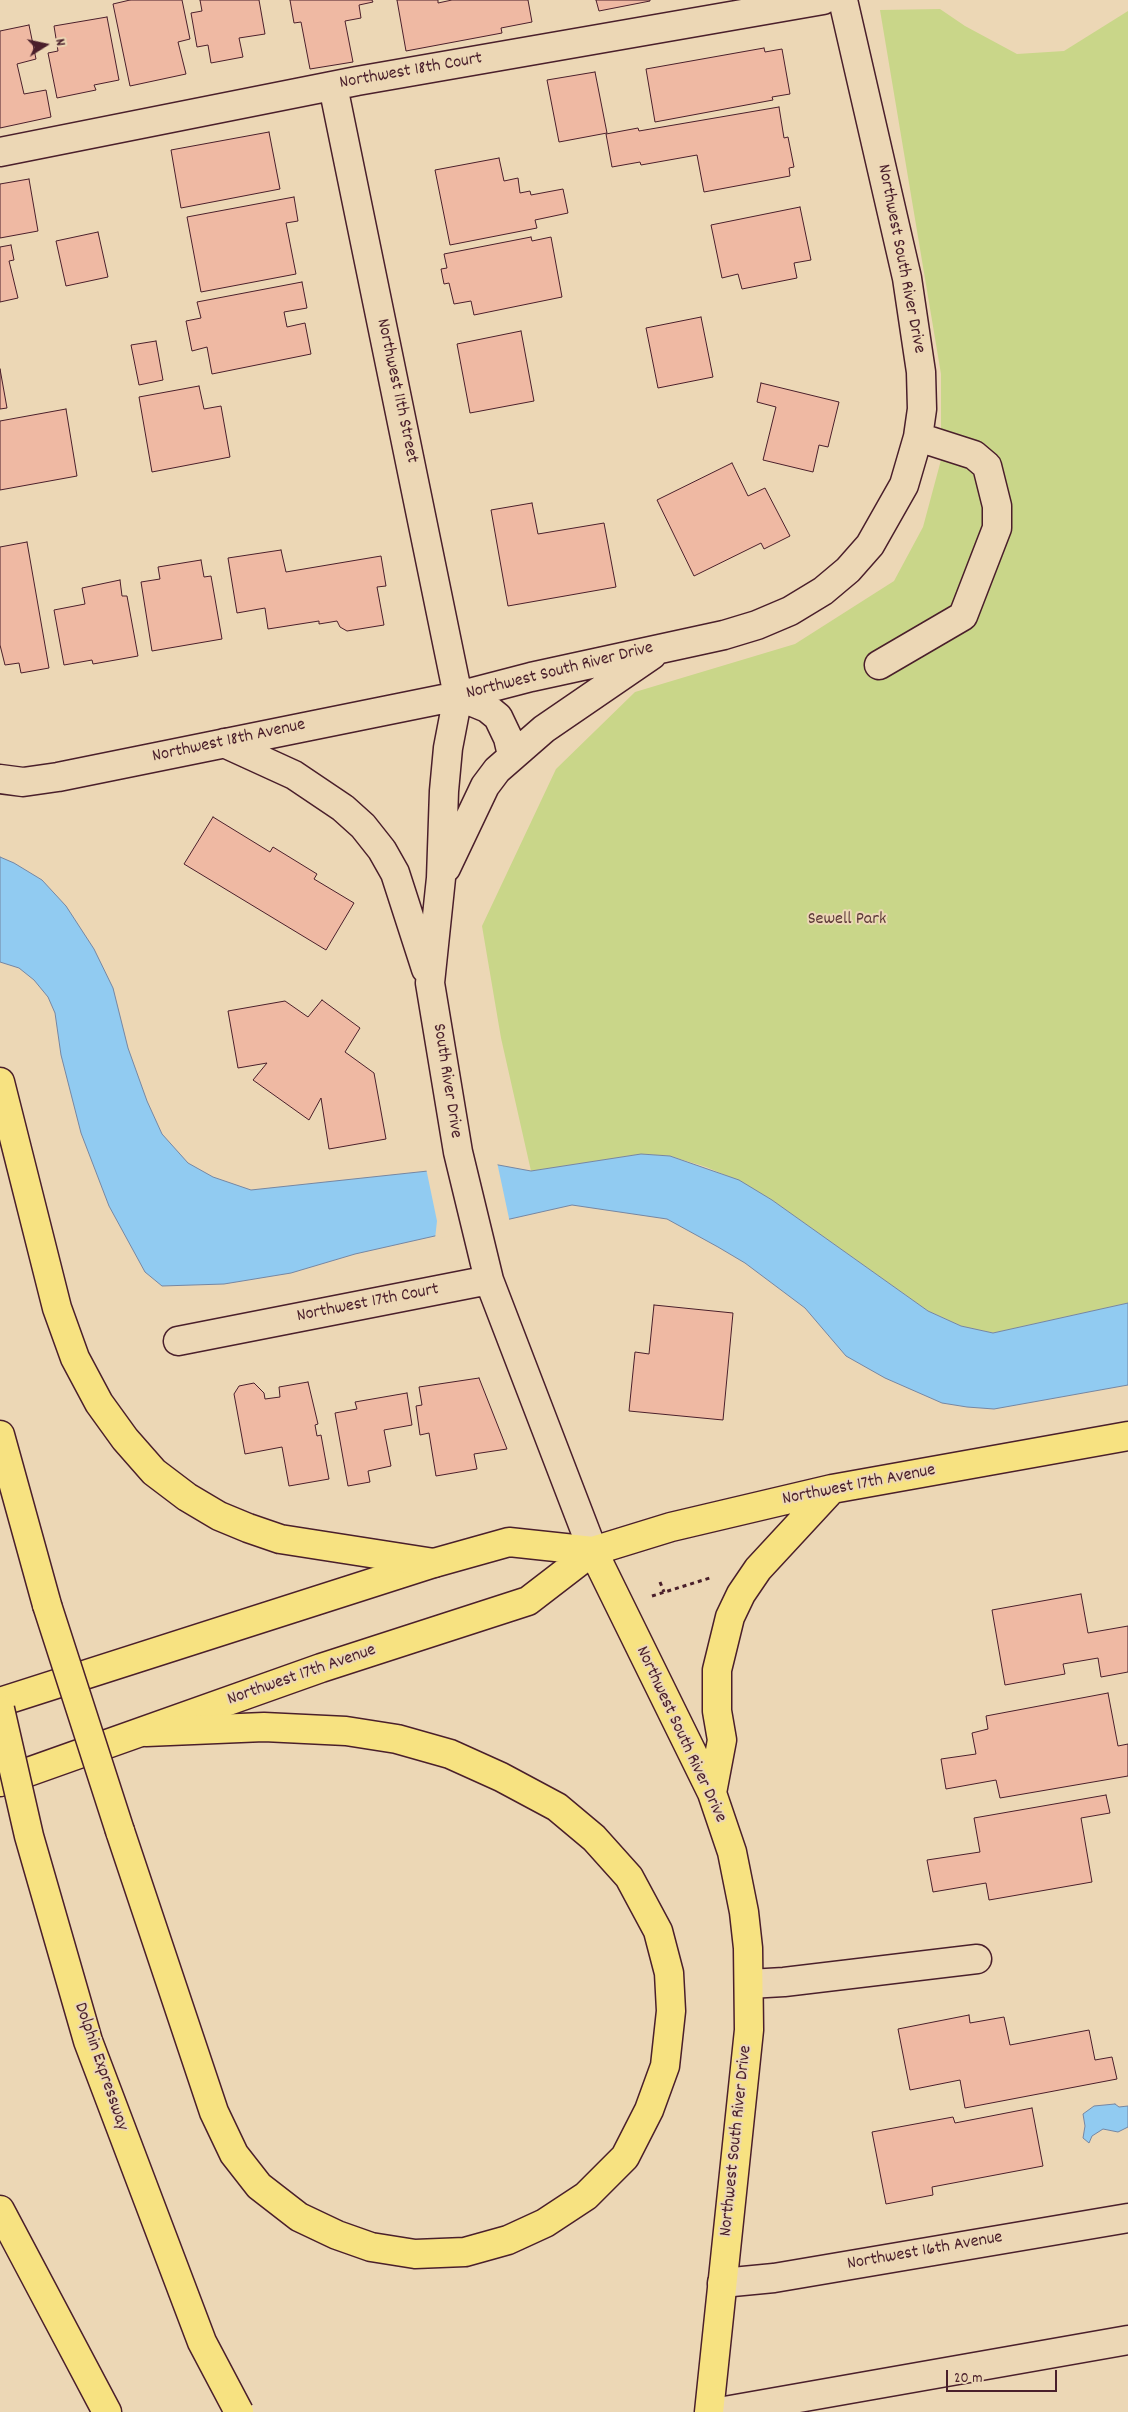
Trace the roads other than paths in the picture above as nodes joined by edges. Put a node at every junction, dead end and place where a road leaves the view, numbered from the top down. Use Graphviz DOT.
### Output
graph roads {
  1 [pos="823,0"];
  2 [pos="843,0"];
  3 [pos="333,86"];
  4 [pos="0,152"];
  5 [pos="918,437"];
  6 [pos="664,647"];
  7 [pos="880,665"];
  8 [pos="458,696"];
  9 [pos="224,743"];
  10 [pos="512,755"];
  11 [pos="0,779"];
  12 [pos="441,878"];
  13 [pos="430,983"];
  14 [pos="0,1082"];
  15 [pos="489,1280"];
  16 [pos="178,1341"];
  17 [pos="0,1436"];
  18 [pos="1128,1436"];
  19 [pos="832,1489"];
  20 [pos="592,1551"];
  21 [pos="434,1563"];
  22 [pos="0,1702"];
  23 [pos="0,1708"];
  24 [pos="146,1732"];
  25 [pos="0,1782"];
  26 [pos="712,1793"];
  27 [pos="977,1958"];
  28 [pos="749,1984"];
  29 [pos="0,2210"];
  30 [pos="1128,2218"];
  31 [pos="722,2282"];
  32 [pos="1128,2340"];
  33 [pos="107,2412"];
  34 [pos="239,2412"];
  35 [pos="709,2412"];
  36 [pos="719,2412"];
  1 -- 3 [label="street, Northwest 18th Court"];
  2 -- 5 [label="street, Northwest South River Drive"];
  3 -- 4 [label="street, Northwest 18th Court"];
  3 -- 8 [label="street, Northwest 11th Street"];
  5 -- 6 [label="street, Northwest South River Drive"];
  5 -- 7 [label="street"];
  6 -- 8 [label="street, Northwest South River Drive"];
  6 -- 10 [label="street, Northwest South River Drive"];
  8 -- 9 [label="street, Northwest 18th Avenue"];
  8 -- 10 [label="street"];
  8 -- 12 [label="street, Northwest South River Drive"];
  9 -- 11 [label="street, Northwest 18th Avenue"];
  9 -- 13 [label="street"];
  10 -- 12 [label="street, Northwest South River Drive"];
  12 -- 13 [label="street, South River Drive"];
  13 -- 15 [label="street, South River Drive"];
  14 -- 21 [label="main road"];
  15 -- 16 [label="street, Northwest 17th Court"];
  15 -- 20 [label="street, Northwest South River Drive"];
  17 -- 24 [label="main road, bridge"];
  18 -- 19 [label="main road, Northwest 17th Avenue"];
  19 -- 20 [label="main road, Northwest 17th Avenue"];
  19 -- 26 [label="main road"];
  20 -- 21 [label="main road, Northwest 17th Avenue"];
  20 -- 24 [label="main road, Northwest 17th Avenue"];
  20 -- 26 [label="main road, Northwest South River Drive"];
  21 -- 22 [label="main road, Northwest 17th Avenue"];
  23 -- 34 [label="main road, Dolphin Expressway, bridge"];
  24 -- 25 [label="main road, Northwest 17th Avenue"];
  26 -- 28 [label="main road, Northwest South River Drive"];
  27 -- 28 [label="street"];
  28 -- 31 [label="main road, Northwest South River Drive"];
  29 -- 33 [label="main road"];
  30 -- 31 [label="street, Northwest 16th Avenue"];
  31 -- 35 [label="main road, Northwest South River Drive"];
  32 -- 36 [label="street"];
}
